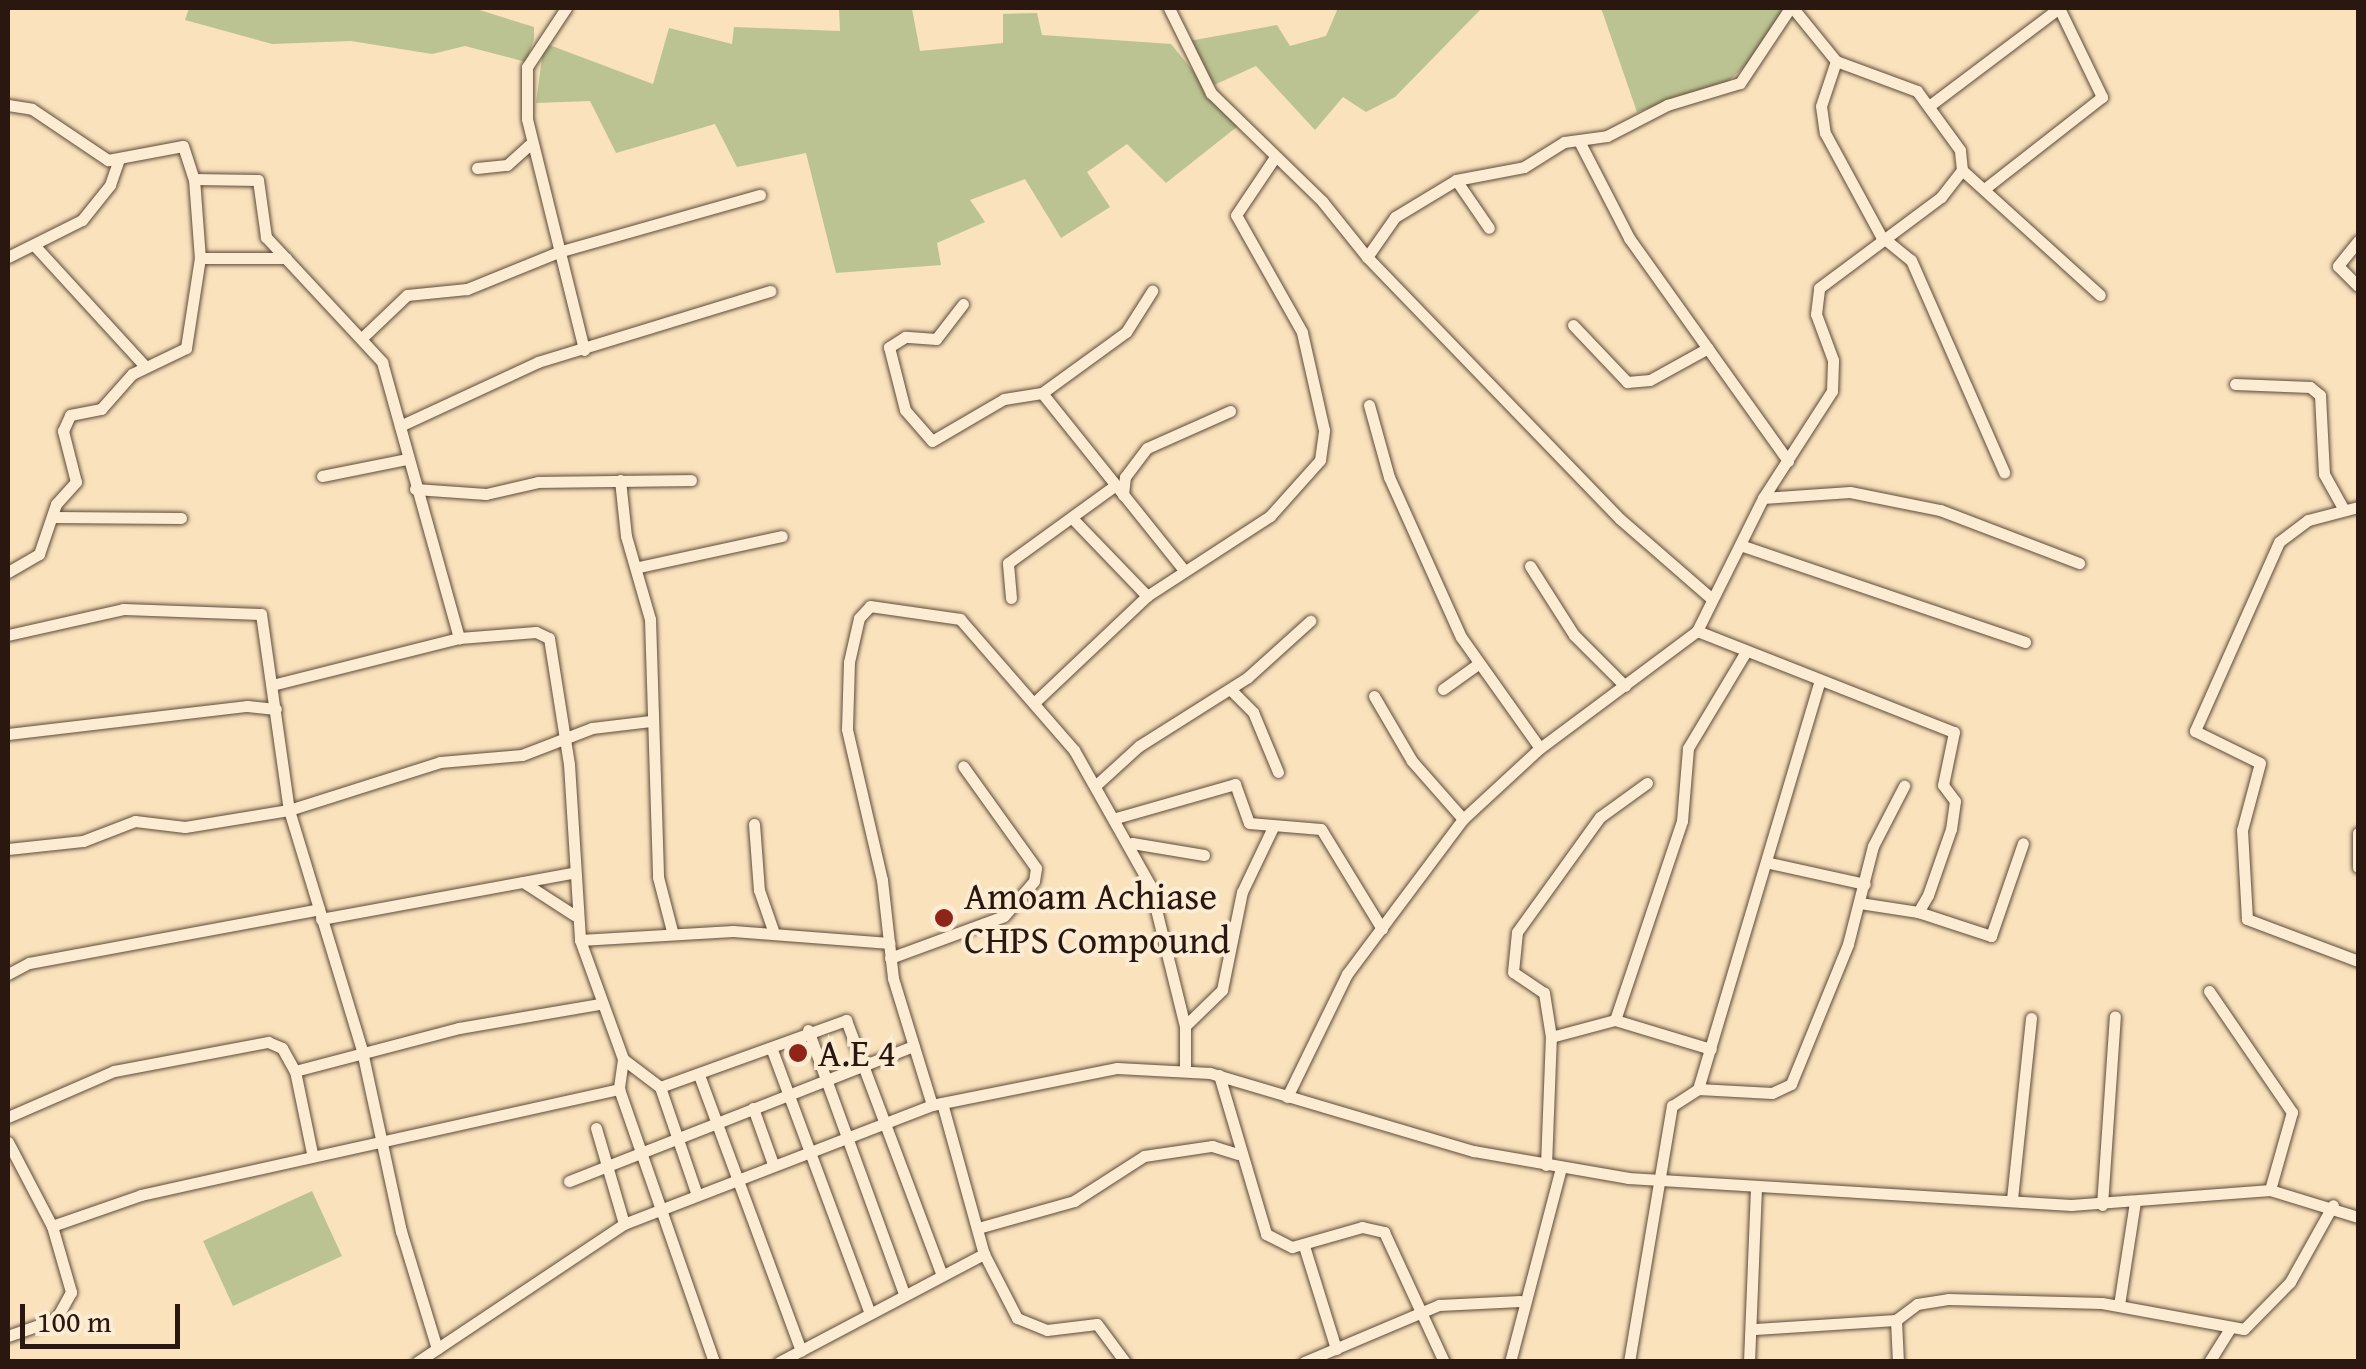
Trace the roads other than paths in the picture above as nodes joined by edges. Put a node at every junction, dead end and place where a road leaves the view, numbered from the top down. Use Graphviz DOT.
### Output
graph roads {
  1 [pos="566,8"];
  2 [pos="1170,8"];
  3 [pos="1791,8"];
  4 [pos="1836,61"];
  5 [pos="9,101"];
  6 [pos="1929,106"];
  7 [pos="1579,140"];
  8 [pos="529,145"];
  9 [pos="1275,156"];
  10 [pos="119,159"];
  11 [pos="477,168"];
  12 [pos="1962,170"];
  13 [pos="194,179"];
  14 [pos="1456,180"];
  15 [pos="1988,186"];
  16 [pos="760,195"];
  17 [pos="1488,228"];
  18 [pos="1880,236"];
  19 [pos="2358,241"];
  20 [pos="34,245"];
  21 [pos="558,252"];
  22 [pos="8,256"];
  23 [pos="1366,257"];
  24 [pos="200,258"];
  25 [pos="286,258"];
  26 [pos="2358,286"];
  27 [pos="770,290"];
  28 [pos="1152,291"];
  29 [pos="2100,294"];
  30 [pos="963,304"];
  31 [pos="1573,325"];
  32 [pos="364,336"];
  33 [pos="1708,348"];
  34 [pos="584,350"];
  35 [pos="145,366"];
  36 [pos="2235,384"];
  37 [pos="1042,393"];
  38 [pos="1369,405"];
  39 [pos="1230,412"];
  40 [pos="400,426"];
  41 [pos="407,459"];
  42 [pos="1788,461"];
  43 [pos="2004,472"];
  44 [pos="322,476"];
  45 [pos="620,480"];
  46 [pos="690,480"];
  47 [pos="415,489"];
  48 [pos="1118,491"];
  49 [pos="1763,498"];
  50 [pos="2358,507"];
  51 [pos="2344,510"];
  52 [pos="52,517"];
  53 [pos="181,518"];
  54 [pos="1073,519"];
  55 [pos="782,536"];
  56 [pos="1743,546"];
  57 [pos="2079,563"];
  58 [pos="1530,566"];
  59 [pos="639,567"];
  60 [pos="1182,570"];
  61 [pos="8,572"];
  62 [pos="1147,596"];
  63 [pos="1011,598"];
  64 [pos="1712,599"];
  65 [pos="1310,621"];
  66 [pos="1697,631"];
  67 [pos="8,635"];
  68 [pos="459,638"];
  69 [pos="2025,642"];
  70 [pos="1745,654"];
  71 [pos="1478,664"];
  72 [pos="1820,681"];
  73 [pos="276,684"];
  74 [pos="1625,686"];
  75 [pos="1230,689"];
  76 [pos="1444,689"];
  77 [pos="1374,696"];
  78 [pos="1037,700"];
  79 [pos="276,710"];
  80 [pos="651,721"];
  81 [pos="8,734"];
  82 [pos="562,740"];
  83 [pos="1540,748"];
  84 [pos="963,766"];
  85 [pos="1278,772"];
  86 [pos="1647,783"];
  87 [pos="1094,786"];
  88 [pos="1904,786"];
  89 [pos="290,810"];
  90 [pos="1116,818"];
  91 [pos="1462,819"];
  92 [pos="754,824"];
  93 [pos="1273,827"];
  94 [pos="2358,833"];
  95 [pos="2023,842"];
  96 [pos="1132,843"];
  97 [pos="8,849"];
  98 [pos="1204,855"];
  99 [pos="1770,863"];
  100 [pos="2358,867"];
  101 [pos="571,874"];
  102 [pos="519,880"];
  103 [pos="1865,884"];
  104 [pos="1860,903"];
  105 [pos="1918,912"];
  106 [pos="320,914"];
  107 [pos="574,915"];
  108 [pos="1382,929"];
  109 [pos="672,931"];
  110 [pos="774,932"];
  111 [pos="580,940"];
  112 [pos="890,943"];
  113 [pos="890,958"];
  114 [pos="2358,961"];
  115 [pos="8,974"];
  116 [pos="2210,991"];
  117 [pos="600,1004"];
  118 [pos="2114,1016"];
  119 [pos="2031,1018"];
  120 [pos="1614,1020"];
  121 [pos="1185,1026"];
  122 [pos="808,1030"];
  123 [pos="1551,1037"];
  124 [pos="913,1046"];
  125 [pos="1711,1049"];
  126 [pos="772,1050"];
  127 [pos="362,1051"];
  128 [pos="622,1059"];
  129 [pos="861,1062"];
  130 [pos="1185,1069"];
  131 [pos="296,1071"];
  132 [pos="699,1075"];
  133 [pos="1219,1075"];
  134 [pos="826,1078"];
  135 [pos="660,1087"];
  136 [pos="618,1089"];
  137 [pos="1698,1089"];
  138 [pos="789,1092"];
  139 [pos="1287,1096"];
  140 [pos="937,1104"];
  141 [pos="752,1108"];
  142 [pos="8,1116"];
  143 [pos="718,1122"];
  144 [pos="884,1125"];
  145 [pos="596,1128"];
  146 [pos="848,1136"];
  147 [pos="380,1139"];
  148 [pos="677,1139"];
  149 [pos="8,1142"];
  150 [pos="811,1149"];
  151 [pos="644,1152"];
  152 [pos="312,1154"];
  153 [pos="1238,1154"];
  154 [pos="773,1164"];
  155 [pos="1546,1165"];
  156 [pos="608,1168"];
  157 [pos="1562,1168"];
  158 [pos="738,1179"];
  159 [pos="568,1180"];
  160 [pos="1659,1182"];
  161 [pos="2270,1190"];
  162 [pos="1756,1191"];
  163 [pos="697,1195"];
  164 [pos="2012,1199"];
  165 [pos="2134,1202"];
  166 [pos="2102,1205"];
  167 [pos="2334,1205"];
  168 [pos="664,1208"];
  169 [pos="2358,1216"];
  170 [pos="624,1224"];
  171 [pos="52,1226"];
  172 [pos="978,1228"];
  173 [pos="1304,1246"];
  174 [pos="984,1254"];
  175 [pos="941,1273"];
  176 [pos="903,1291"];
  177 [pos="1520,1301"];
  178 [pos="2118,1306"];
  179 [pos="1425,1310"];
  180 [pos="869,1312"];
  181 [pos="1896,1320"];
  182 [pos="2230,1328"];
  183 [pos="1755,1329"];
  184 [pos="8,1336"];
  185 [pos="437,1348"];
  186 [pos="1336,1349"];
  187 [pos="800,1351"];
  188 [pos="418,1362"];
  189 [pos="714,1362"];
  190 [pos="779,1362"];
  191 [pos="1126,1362"];
  192 [pos="1304,1362"];
  193 [pos="1444,1362"];
  194 [pos="1510,1362"];
  195 [pos="1628,1362"];
  196 [pos="1749,1362"];
  197 [pos="1898,1362"];
  198 [pos="2208,1362"];
  1 -- 8 [label="street"];
  2 -- 9 [label="street"];
  3 -- 4 [label="street"];
  3 -- 7 [label="street"];
  4 -- 6 [label="street"];
  4 -- 18 [label="street"];
  5 -- 10 [label="street"];
  6 -- 12 [label="street"];
  6 -- 15 [label="street"];
  7 -- 14 [label="street"];
  7 -- 33 [label="street"];
  8 -- 11 [label="street"];
  8 -- 21 [label="street"];
  9 -- 23 [label="street"];
  9 -- 60 [label="street"];
  10 -- 13 [label="street"];
  10 -- 20 [label="street"];
  12 -- 15 [label="street"];
  12 -- 18 [label="street"];
  13 -- 24 [label="street"];
  13 -- 25 [label="street"];
  14 -- 17 [label="street"];
  14 -- 23 [label="street"];
  15 -- 29 [label="street"];
  16 -- 21 [label="street"];
  18 -- 42 [label="street"];
  18 -- 43 [label="street"];
  19 -- 26 [label="street"];
  20 -- 22 [label="street"];
  20 -- 35 [label="street"];
  21 -- 32 [label="street"];
  21 -- 34 [label="street"];
  23 -- 64 [label="street"];
  24 -- 25 [label="street"];
  24 -- 35 [label="street"];
  25 -- 32 [label="street"];
  27 -- 34 [label="street"];
  28 -- 37 [label="street"];
  30 -- 37 [label="street"];
  31 -- 33 [label="street"];
  32 -- 40 [label="street"];
  33 -- 42 [label="street"];
  34 -- 40 [label="street"];
  35 -- 52 [label="street"];
  36 -- 51 [label="street"];
  37 -- 48 [label="street"];
  38 -- 71 [label="street"];
  39 -- 48 [label="street"];
  40 -- 41 [label="street"];
  41 -- 44 [label="street"];
  41 -- 47 [label="street"];
  42 -- 49 [label="street"];
  45 -- 46 [label="street"];
  45 -- 47 [label="street"];
  45 -- 59 [label="street"];
  47 -- 68 [label="street"];
  48 -- 54 [label="street"];
  48 -- 60 [label="street"];
  49 -- 56 [label="street"];
  49 -- 57 [label="street"];
  50 -- 51 [label="street"];
  51 -- 114 [label="street"];
  52 -- 53 [label="street"];
  52 -- 61 [label="street"];
  54 -- 62 [label="street"];
  54 -- 63 [label="street"];
  55 -- 59 [label="street"];
  56 -- 64 [label="street"];
  56 -- 69 [label="street"];
  58 -- 74 [label="street"];
  59 -- 80 [label="street"];
  60 -- 62 [label="street"];
  62 -- 78 [label="street"];
  64 -- 66 [label="street"];
  65 -- 75 [label="street"];
  66 -- 70 [label="street"];
  66 -- 74 [label="street"];
  67 -- 73 [label="street"];
  68 -- 73 [label="street"];
  68 -- 82 [label="street"];
  70 -- 72 [label="street"];
  70 -- 120 [label="street"];
  71 -- 76 [label="street"];
  71 -- 83 [label="street"];
  72 -- 99 [label="street"];
  72 -- 105 [label="street"];
  73 -- 79 [label="street"];
  74 -- 83 [label="street"];
  75 -- 85 [label="street"];
  75 -- 87 [label="street"];
  77 -- 91 [label="street"];
  78 -- 87 [label="street"];
  78 -- 112 [label="street"];
  79 -- 81 [label="street"];
  79 -- 89 [label="street"];
  80 -- 82 [label="street"];
  80 -- 109 [label="street"];
  82 -- 89 [label="street"];
  82 -- 101 [label="street"];
  83 -- 91 [label="street"];
  84 -- 113 [label="street"];
  86 -- 123 [label="street"];
  87 -- 90 [label="street"];
  88 -- 103 [label="street"];
  89 -- 97 [label="street"];
  89 -- 106 [label="street"];
  90 -- 93 [label="street"];
  90 -- 96 [label="street"];
  91 -- 108 [label="street"];
  92 -- 110 [label="street"];
  93 -- 108 [label="street"];
  93 -- 121 [label="street"];
  94 -- 100 [label="street"];
  95 -- 105 [label="street"];
  96 -- 98 [label="street"];
  96 -- 121 [label="street"];
  99 -- 103 [label="street"];
  99 -- 125 [label="street"];
  101 -- 102 [label="street"];
  101 -- 107 [label="street"];
  102 -- 106 [label="street"];
  102 -- 107 [label="street"];
  103 -- 104 [label="street"];
  104 -- 105 [label="street"];
  104 -- 137 [label="street"];
  106 -- 115 [label="street"];
  106 -- 127 [label="street"];
  107 -- 111 [label="street"];
  108 -- 139 [label="street"];
  109 -- 110 [label="street"];
  109 -- 111 [label="street"];
  110 -- 112 [label="street"];
  111 -- 117 [label="street"];
  112 -- 113 [label="street"];
  113 -- 124 [label="street"];
  116 -- 161 [label="street"];
  117 -- 127 [label="street"];
  117 -- 128 [label="street"];
  118 -- 166 [label="street"];
  119 -- 164 [label="street"];
  120 -- 123 [label="street"];
  120 -- 125 [label="street"];
  121 -- 130 [label="street"];
  122 -- 126 [label="street"];
  122 -- 129 [label="street"];
  122 -- 134 [label="street"];
  123 -- 155 [label="street"];
  124 -- 129 [label="street"];
  124 -- 140 [label="street"];
  125 -- 137 [label="street"];
  126 -- 132 [label="street"];
  126 -- 138 [label="street"];
  127 -- 131 [label="street"];
  127 -- 147 [label="street"];
  128 -- 135 [label="street"];
  128 -- 136 [label="street"];
  129 -- 134 [label="street"];
  129 -- 144 [label="street"];
  130 -- 133 [label="street"];
  130 -- 140 [label="street"];
  131 -- 142 [label="street"];
  131 -- 152 [label="street"];
  132 -- 135 [label="street"];
  132 -- 143 [label="street"];
  133 -- 139 [label="street"];
  133 -- 153 [label="street"];
  134 -- 138 [label="street"];
  134 -- 146 [label="street"];
  135 -- 148 [label="street"];
  136 -- 147 [label="street"];
  136 -- 151 [label="street"];
  137 -- 160 [label="street"];
  138 -- 141 [label="street"];
  138 -- 150 [label="street"];
  139 -- 155 [label="street"];
  140 -- 144 [label="street"];
  140 -- 172 [label="street"];
  141 -- 143 [label="street"];
  141 -- 154 [label="street"];
  143 -- 148 [label="street"];
  143 -- 158 [label="street"];
  144 -- 146 [label="street"];
  144 -- 175 [label="street"];
  145 -- 156 [label="street"];
  146 -- 150 [label="street"];
  146 -- 176 [label="street"];
  147 -- 152 [label="street"];
  147 -- 185 [label="street"];
  148 -- 151 [label="street"];
  148 -- 163 [label="street"];
  149 -- 171 [label="street"];
  150 -- 154 [label="street"];
  150 -- 180 [label="street"];
  151 -- 156 [label="street"];
  151 -- 168 [label="street"];
  152 -- 171 [label="street"];
  153 -- 172 [label="street"];
  153 -- 173 [label="street"];
  154 -- 158 [label="street"];
  155 -- 157 [label="street"];
  156 -- 159 [label="street"];
  156 -- 170 [label="street"];
  157 -- 160 [label="street"];
  157 -- 177 [label="street"];
  158 -- 163 [label="street"];
  158 -- 187 [label="street"];
  160 -- 162 [label="street"];
  160 -- 195 [label="street"];
  161 -- 165 [label="street"];
  161 -- 167 [label="street"];
  162 -- 164 [label="street"];
  162 -- 183 [label="street"];
  163 -- 168 [label="street"];
  164 -- 166 [label="street"];
  165 -- 166 [label="street"];
  165 -- 178 [label="street"];
  167 -- 169 [label="street"];
  167 -- 182 [label="street"];
  168 -- 170 [label="street"];
  168 -- 189 [label="street"];
  170 -- 185 [label="street"];
  171 -- 184 [label="street"];
  172 -- 174 [label="street"];
  173 -- 179 [label="street"];
  173 -- 186 [label="street"];
  174 -- 175 [label="street"];
  174 -- 191 [label="street"];
  175 -- 176 [label="street"];
  176 -- 180 [label="street"];
  177 -- 179 [label="street"];
  177 -- 194 [label="street"];
  178 -- 181 [label="street"];
  178 -- 182 [label="street"];
  179 -- 186 [label="street"];
  179 -- 193 [label="street"];
  180 -- 187 [label="street"];
  181 -- 183 [label="street"];
  181 -- 197 [label="street"];
  182 -- 198 [label="street"];
  183 -- 196 [label="street"];
  185 -- 188 [label="street"];
  186 -- 192 [label="street"];
  187 -- 190 [label="street"];
}
